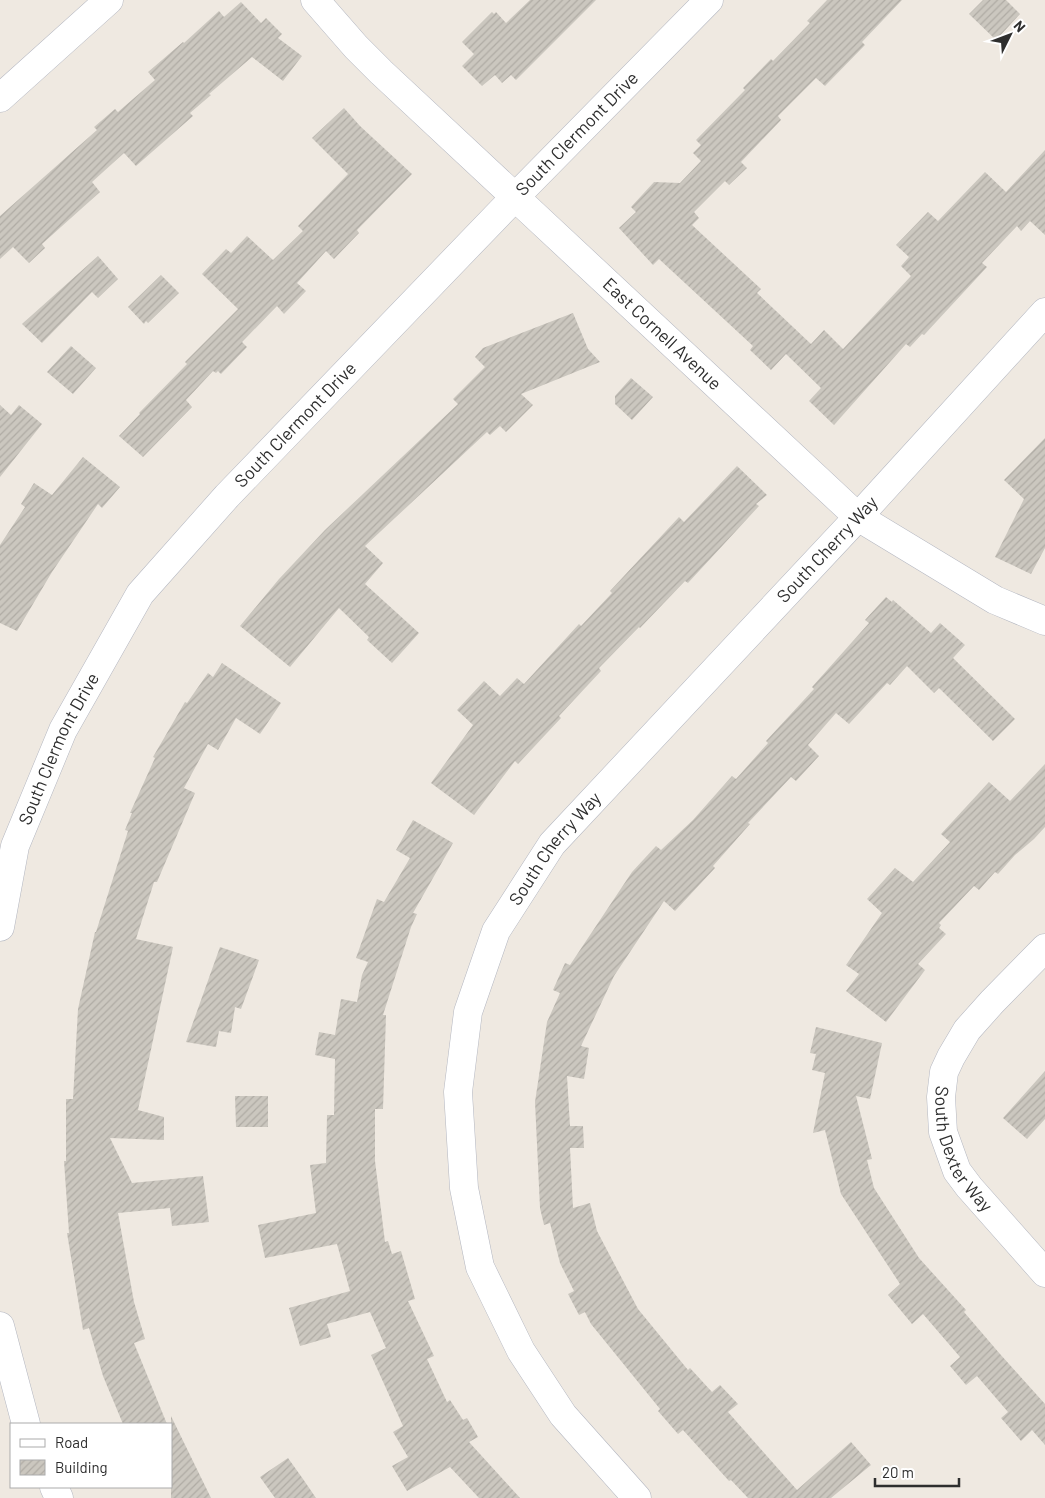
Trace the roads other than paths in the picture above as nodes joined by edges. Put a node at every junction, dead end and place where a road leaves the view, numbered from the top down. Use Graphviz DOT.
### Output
graph roads {
  1 [pos="109,0"];
  2 [pos="315,0"];
  3 [pos="709,0"];
  4 [pos="0,98"];
  5 [pos="516,196"];
  6 [pos="1045,312"];
  7 [pos="858,517"];
  8 [pos="1045,621"];
  9 [pos="0,927"];
  10 [pos="1045,948"];
  11 [pos="1045,1273"];
  12 [pos="0,1326"];
  13 [pos="26,1423"];
  14 [pos="637,1498"];
  1 -- 4 [label="street"];
  2 -- 5 [label="street, East Cornell Avenue"];
  3 -- 5 [label="street, South Clermont Drive"];
  5 -- 7 [label="street, East Cornell Avenue"];
  5 -- 9 [label="street, South Clermont Drive"];
  6 -- 7 [label="street, South Cherry Way"];
  7 -- 8 [label="street, East Cornell Avenue"];
  7 -- 14 [label="street, South Cherry Way"];
  10 -- 11 [label="street, South Dexter Way"];
  12 -- 13 [label="street"];
}
